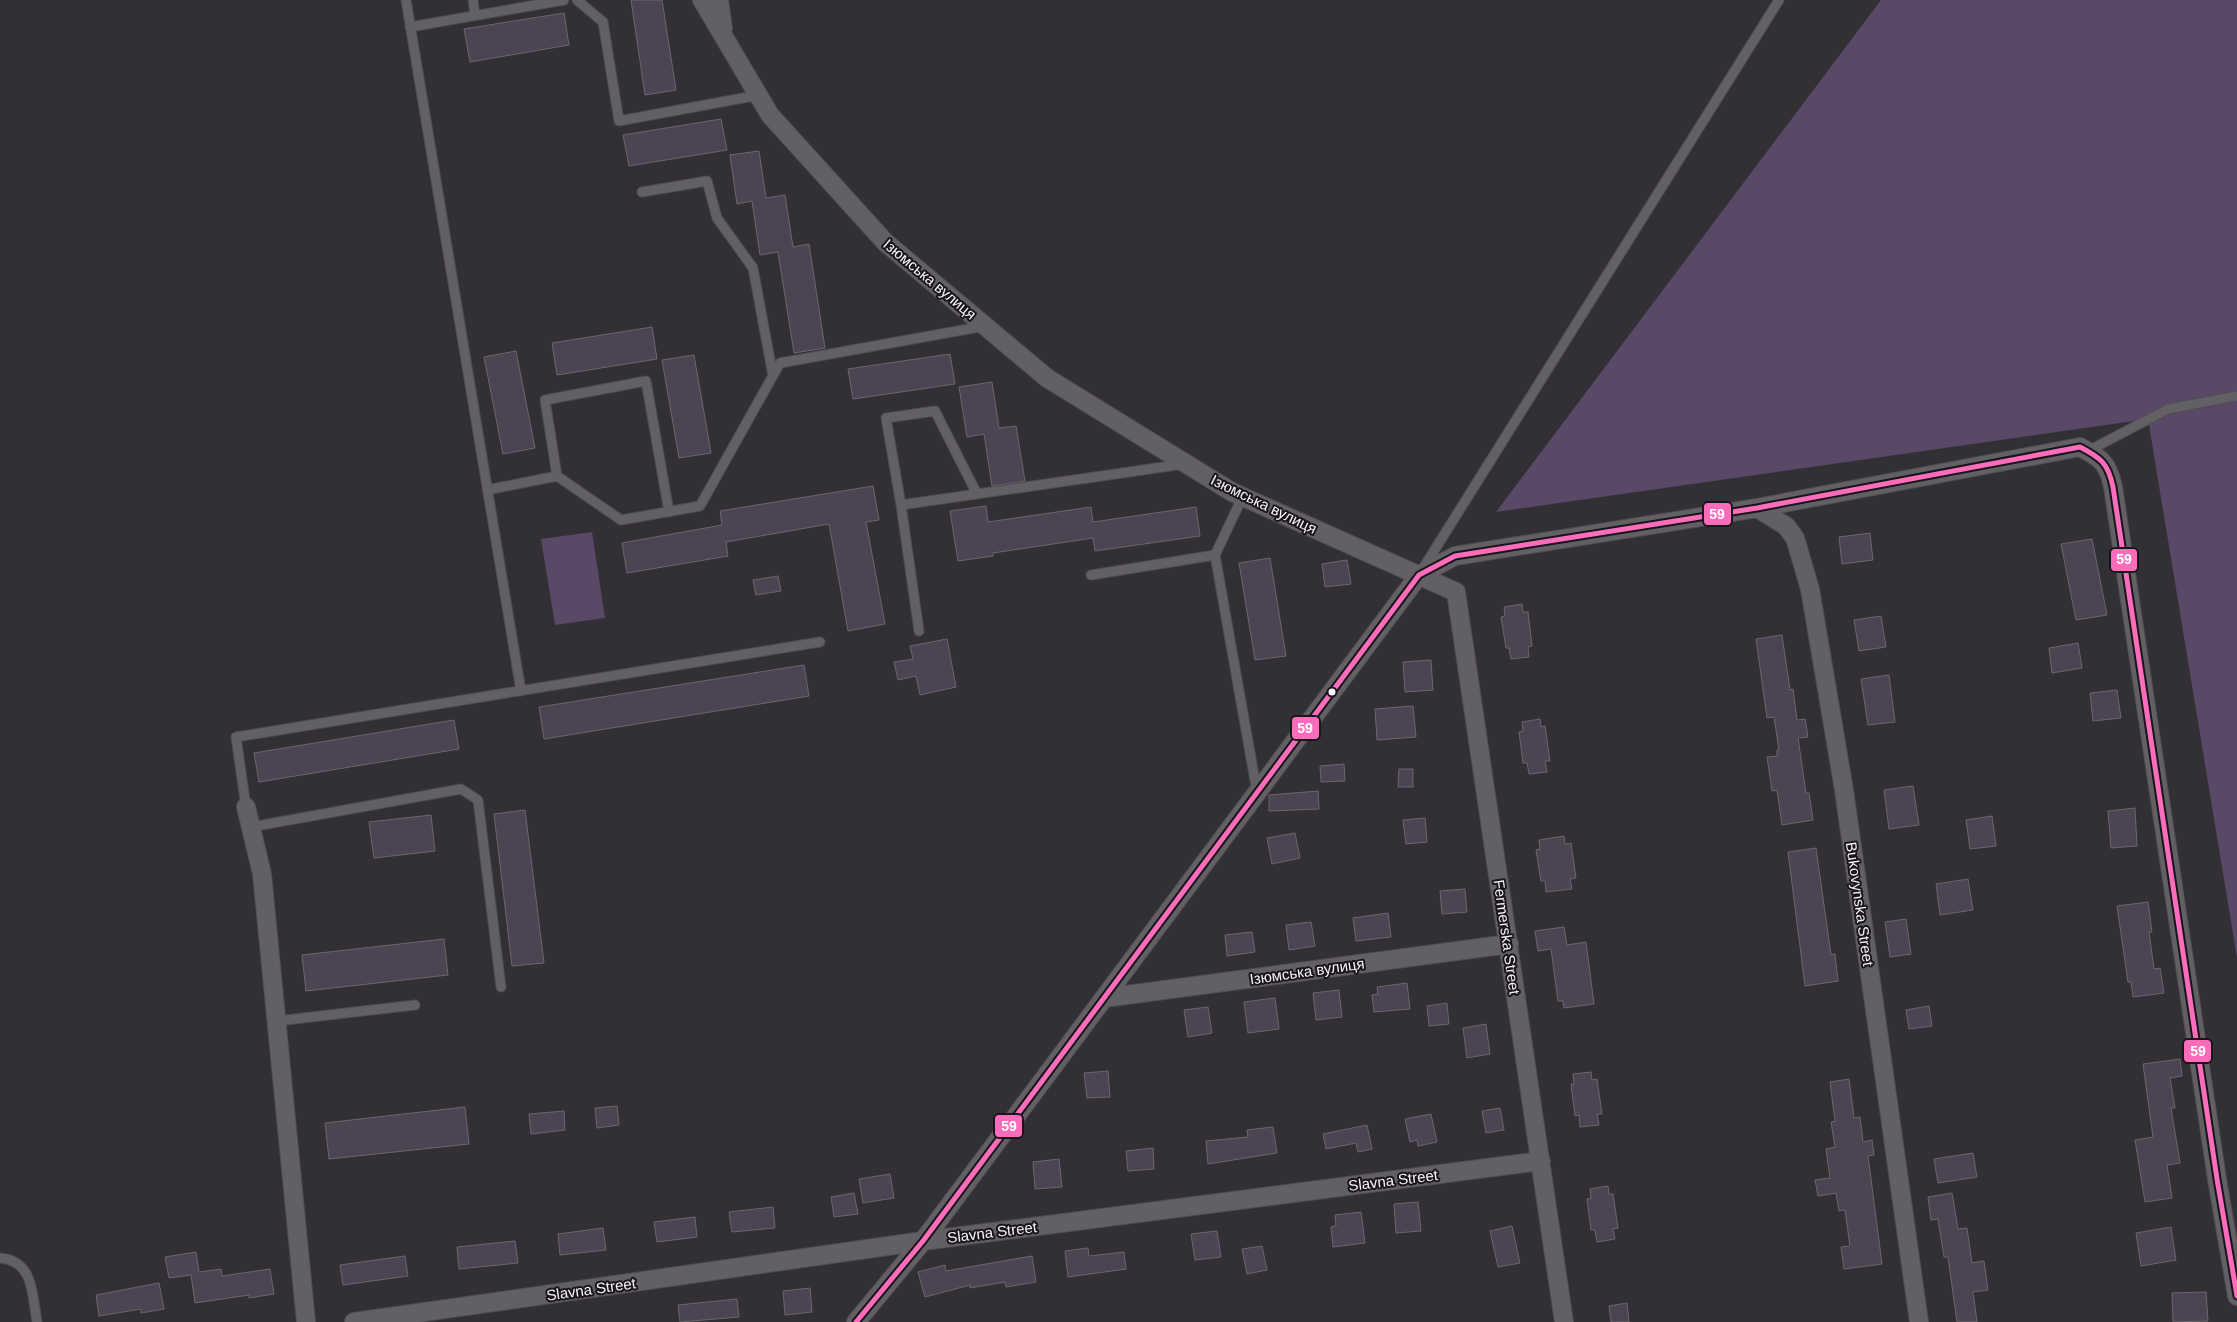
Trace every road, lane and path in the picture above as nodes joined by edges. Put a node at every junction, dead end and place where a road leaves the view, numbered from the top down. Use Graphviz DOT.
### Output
graph roads {
  1 [pos="406,0"];
  2 [pos="473,0"];
  3 [pos="564,0"];
  4 [pos="577,0"];
  5 [pos="702,0"];
  6 [pos="720,0"];
  7 [pos="1779,0"];
  8 [pos="475,15"];
  9 [pos="410,27"];
  10 [pos="723,34"];
  11 [pos="759,95"];
  12 [pos="642,192"];
  13 [pos="985,326"];
  14 [pos="774,376"];
  15 [pos="2237,396"];
  16 [pos="2088,452"];
  17 [pos="1186,464"];
  18 [pos="556,476"];
  19 [pos="487,490"];
  20 [pos="977,494"];
  21 [pos="1243,496"];
  22 [pos="901,505"];
  23 [pos="1757,508"];
  24 [pos="669,512"];
  25 [pos="1215,555"];
  26 [pos="1091,575"];
  27 [pos="1419,575"];
  28 [pos="919,632"];
  29 [pos="820,642"];
  30 [pos="521,691"];
  31 [pos="1257,792"];
  32 [pos="246,807"];
  33 [pos="251,827"];
  34 [pos="1509,944"];
  35 [pos="501,987"];
  36 [pos="1104,998"];
  37 [pos="415,1005"];
  38 [pos="277,1021"];
  39 [pos="1541,1161"];
  40 [pos="923,1241"];
  41 [pos="0,1258"];
  42 [pos="2237,1296"];
  43 [pos="37,1322"];
  44 [pos="306,1322"];
  45 [pos="354,1322"];
  46 [pos="856,1322"];
  47 [pos="1564,1322"];
  48 [pos="1919,1322"];
  1 -- 9 [label="lane"];
  2 -- 8 [label="lane"];
  3 -- 8 [label="lane"];
  4 -- 11 [label="lane"];
  5 -- 10 [label="street, Ізюмська вулиця"];
  6 -- 10 [label="street, Ізюмська вулиця"];
  7 -- 27 [label="lane"];
  8 -- 9 [label="lane"];
  9 -- 19 [label="lane"];
  10 -- 11 [label="street, Ізюмська вулиця"];
  11 -- 13 [label="street, Ізюмська вулиця"];
  12 -- 14 [label="lane"];
  13 -- 14 [label="lane"];
  13 -- 17 [label="street, Ізюмська вулиця"];
  14 -- 24 [label="lane"];
  15 -- 16 [label="lane"];
  16 -- 23 [label="street"];
  16 -- 42 [label="street"];
  17 -- 20 [label="lane"];
  17 -- 21 [label="street, Ізюмська вулиця"];
  18 -- 19 [label="lane"];
  18 -- 24 [label="lane"];
  18 -- 24 [label="lane"];
  19 -- 30 [label="lane"];
  20 -- 22 [label="lane"];
  20 -- 22 [label="lane"];
  21 -- 25 [label="lane"];
  21 -- 27 [label="street, Ізюмська вулиця"];
  22 -- 28 [label="lane"];
  23 -- 27 [label="street"];
  23 -- 48 [label="street, Bukovynska Street"];
  25 -- 26 [label="lane"];
  25 -- 31 [label="lane"];
  27 -- 31 [label="street"];
  27 -- 34 [label="street, Fermerska Street"];
  29 -- 30 [label="lane"];
  30 -- 32 [label="lane"];
  31 -- 36 [label="street"];
  32 -- 33 [label="street"];
  33 -- 35 [label="lane"];
  33 -- 38 [label="street"];
  34 -- 36 [label="street, Ізюмська вулиця"];
  34 -- 39 [label="street, Fermerska Street"];
  36 -- 40 [label="street"];
  37 -- 38 [label="lane"];
  38 -- 44 [label="street"];
  39 -- 40 [label="street, Slavna Street"];
  39 -- 47 [label="street, Fermerska Street"];
  40 -- 45 [label="street, Slavna Street"];
  40 -- 46 [label="street"];
  41 -- 43 [label="lane"];
}
